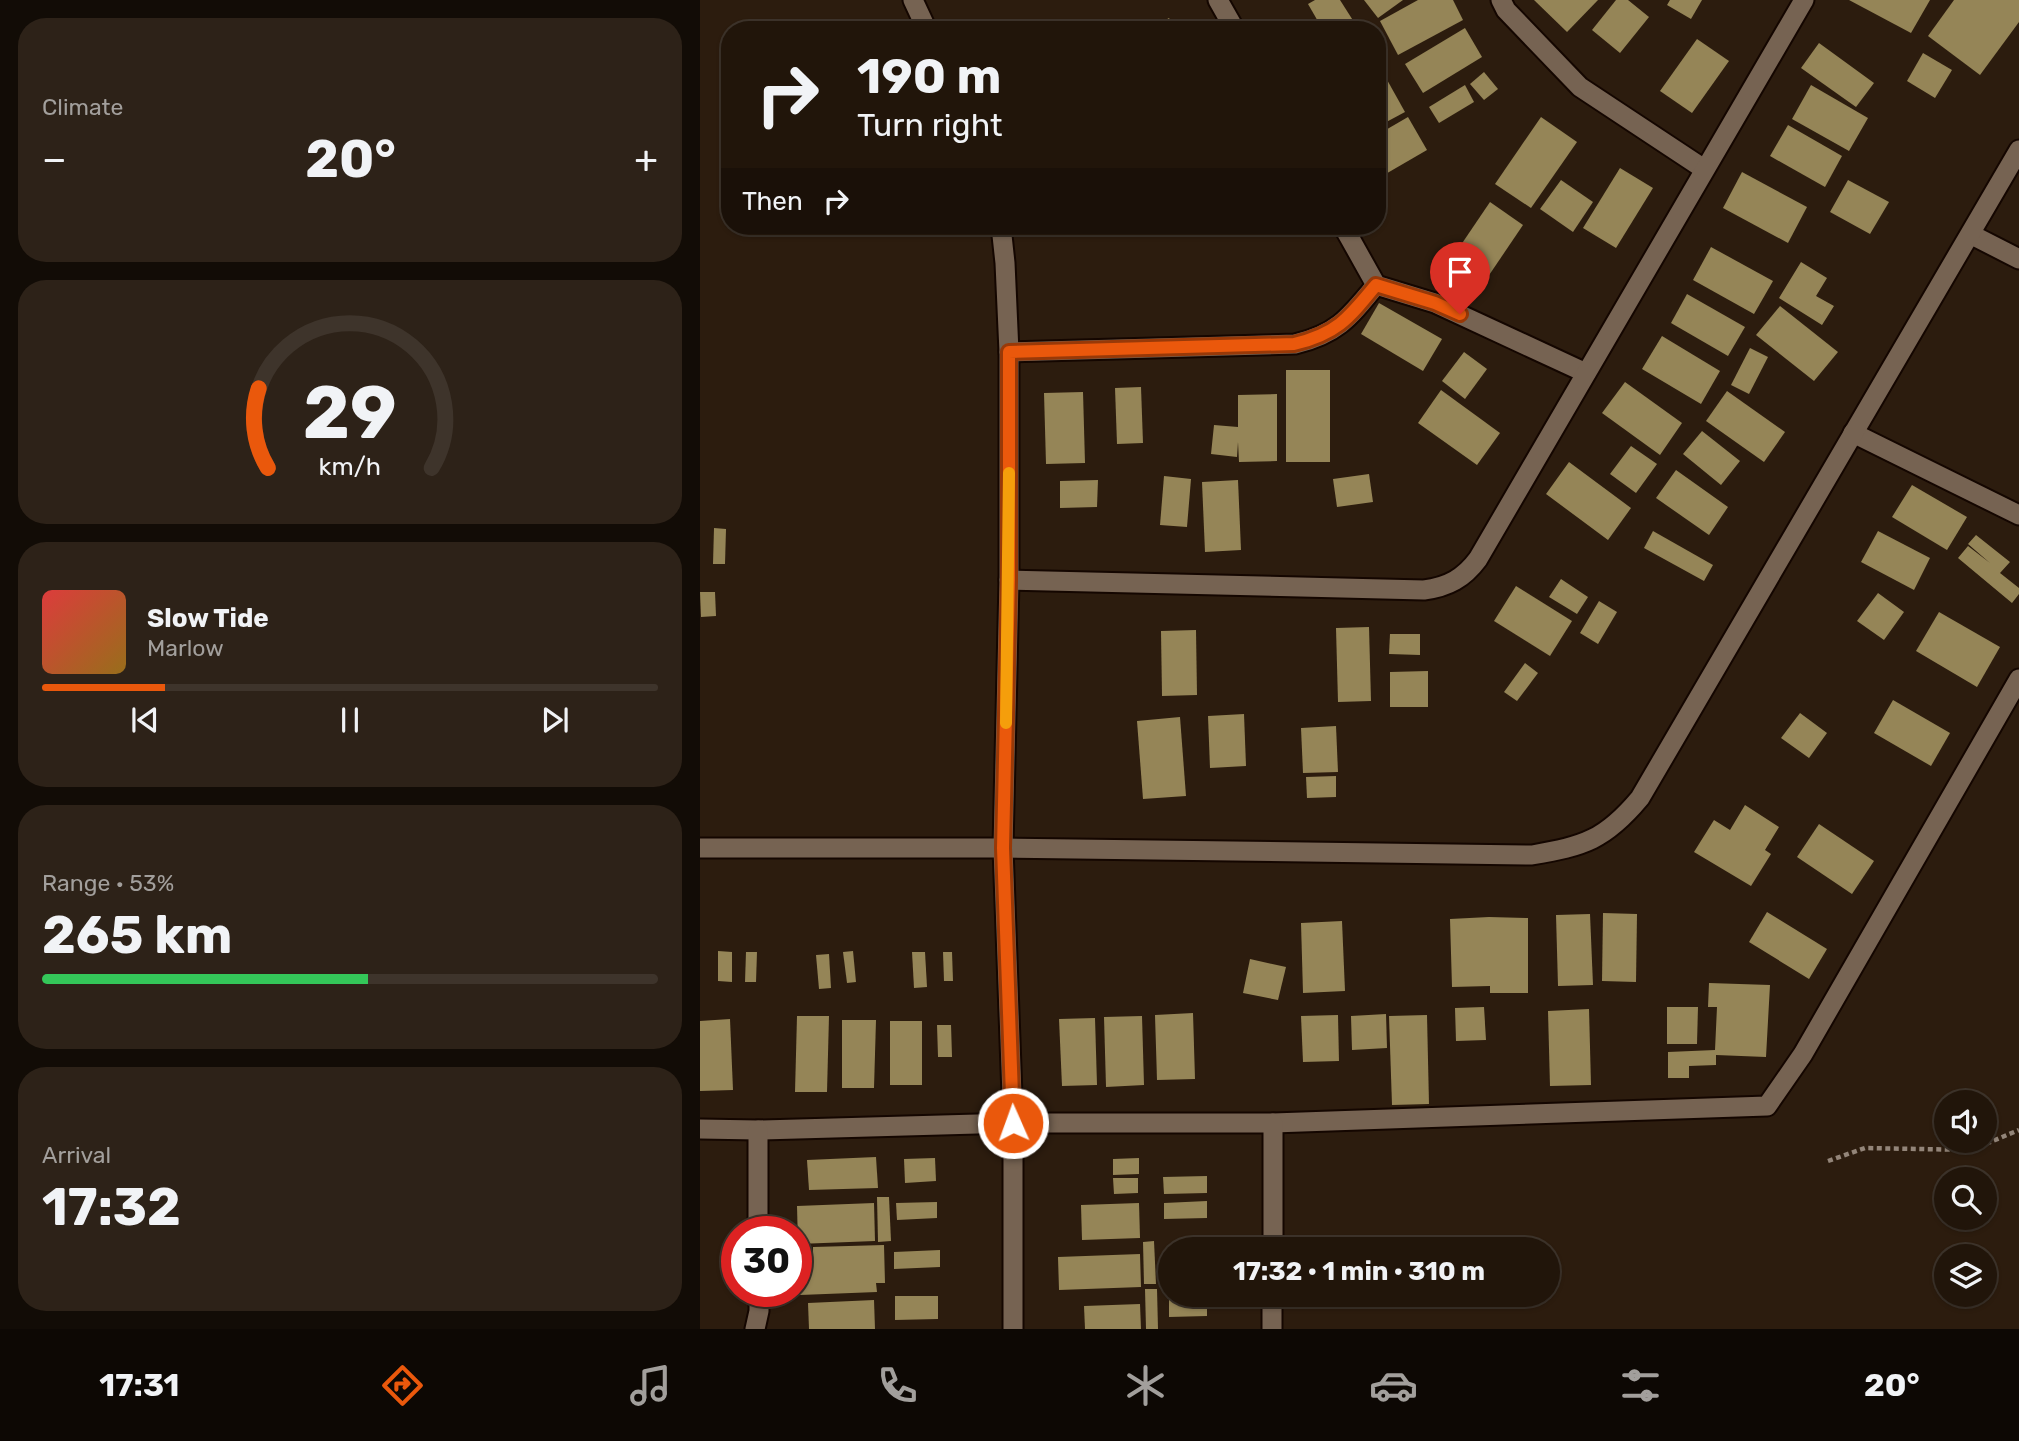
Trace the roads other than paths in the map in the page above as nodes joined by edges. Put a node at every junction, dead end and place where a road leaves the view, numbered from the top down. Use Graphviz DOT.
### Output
graph roads {
  1 [pos="913,0"];
  2 [pos="1218,0"];
  3 [pos="1501,0"];
  4 [pos="1804,0"];
  5 [pos="923,21"];
  6 [pos="1230,21"];
  7 [pos="2019,150"];
  8 [pos="1704,169"];
  9 [pos="1972,234"];
  10 [pos="1002,235"];
  11 [pos="1348,235"];
  12 [pos="2019,259"];
  13 [pos="1376,285"];
  14 [pos="1009,352"];
  15 [pos="1586,373"];
  16 [pos="1853,433"];
  17 [pos="2019,515"];
  18 [pos="1009,580"];
  19 [pos="2019,680"];
  20 [pos="700,848"];
  21 [pos="1003,848"];
  22 [pos="1013,1123"];
  23 [pos="1273,1123"];
  24 [pos="700,1129"];
  25 [pos="758,1130"];
  26 [pos="758,1216"];
  27 [pos="1273,1237"];
  28 [pos="759,1307"];
  29 [pos="1272,1307"];
  30 [pos="755,1329"];
  31 [pos="1013,1329"];
  32 [pos="1272,1329"];
  1 -- 5 [label="street"];
  2 -- 6 [label="street"];
  3 -- 8 [label="street"];
  4 -- 8 [label="street"];
  7 -- 9 [label="street"];
  8 -- 15 [label="street"];
  9 -- 12 [label="street"];
  9 -- 16 [label="street"];
  10 -- 14 [label="street"];
  11 -- 13 [label="street"];
  13 -- 14 [label="street"];
  13 -- 15 [label="street"];
  14 -- 18 [label="street"];
  15 -- 18 [label="street"];
  16 -- 17 [label="street"];
  16 -- 21 [label="street"];
  18 -- 21 [label="street"];
  19 -- 23 [label="street"];
  20 -- 21 [label="street"];
  21 -- 22 [label="street"];
  22 -- 23 [label="street"];
  22 -- 25 [label="street"];
  22 -- 31 [label="street"];
  23 -- 27 [label="street"];
  24 -- 25 [label="street"];
  25 -- 26 [label="street"];
  28 -- 30 [label="street"];
  29 -- 32 [label="street"];
}
